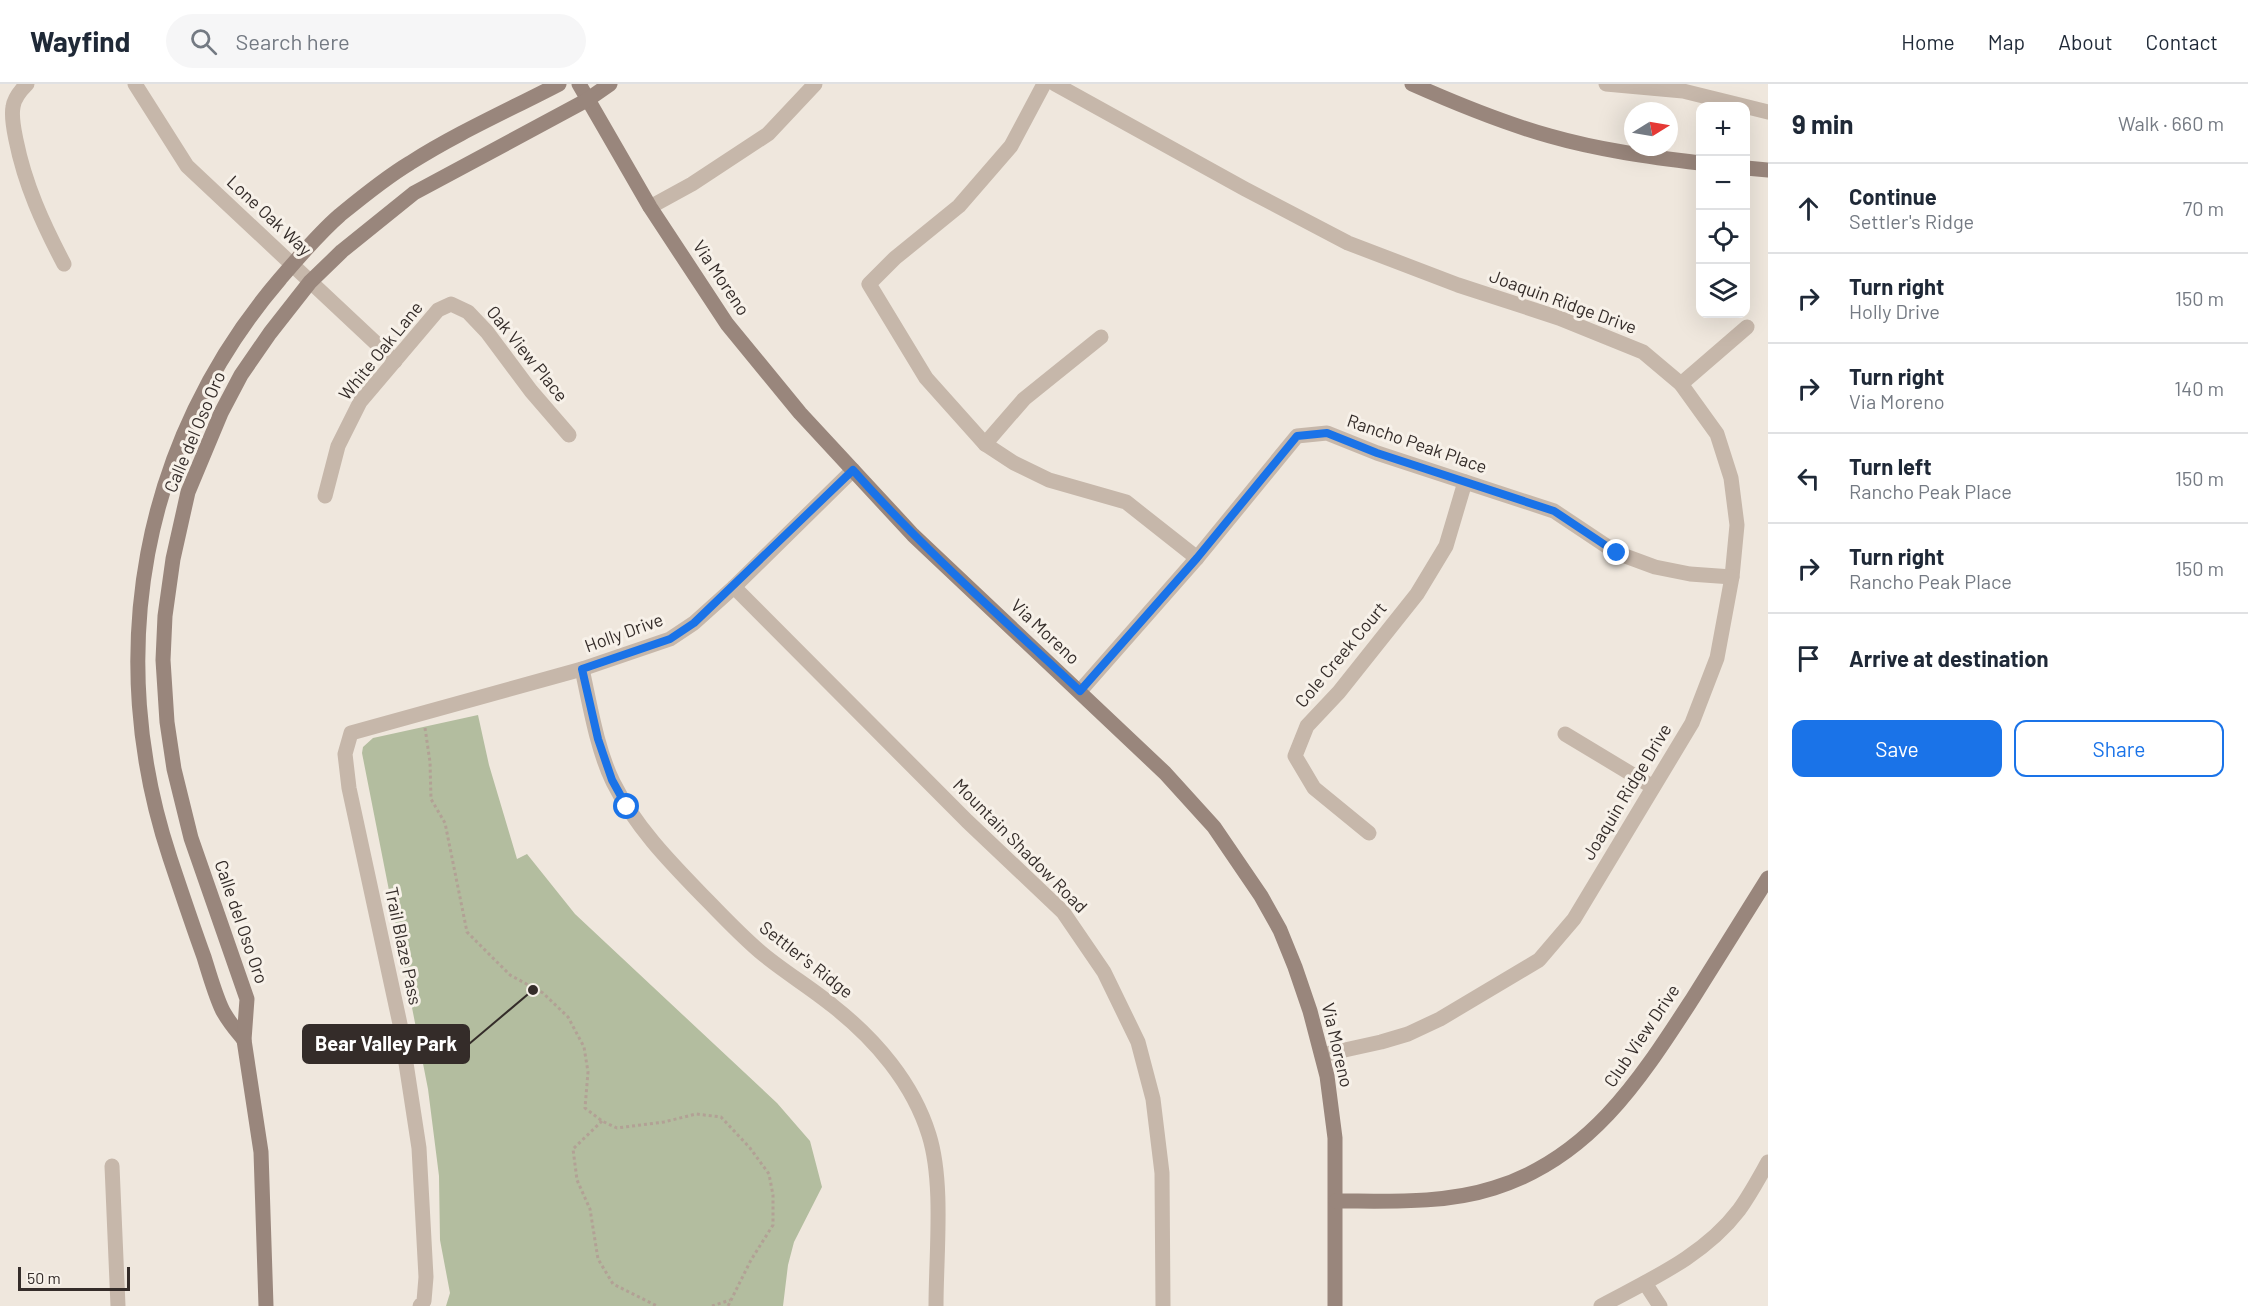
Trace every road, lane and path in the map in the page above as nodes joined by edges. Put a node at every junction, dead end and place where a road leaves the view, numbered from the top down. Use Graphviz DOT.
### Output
graph roads {
  1 [pos="27,84"];
  2 [pos="135,84"];
  3 [pos="559,84"];
  4 [pos="579,84"];
  5 [pos="610,84"];
  6 [pos="815,84"];
  7 [pos="1044,84"];
  8 [pos="1055,84"];
  9 [pos="1412,84"];
  10 [pos="1606,84"];
  11 [pos="1711,91"];
  12 [pos="587,100"];
  13 [pos="1768,112"];
  14 [pos="1696,162"];
  15 [pos="1750,168"];
  16 [pos="1768,170"];
  17 [pos="650,207"];
  18 [pos="64,264"];
  19 [pos="292,265"];
  20 [pos="310,282"];
  21 [pos="451,304"];
  22 [pos="1747,327"];
  23 [pos="1101,337"];
  24 [pos="395,361"];
  25 [pos="1681,384"];
  26 [pos="569,435"];
  27 [pos="985,444"];
  28 [pos="853,470"];
  29 [pos="1465,482"];
  30 [pos="325,496"];
  31 [pos="1197,558"];
  32 [pos="1732,577"];
  33 [pos="142,580"];
  34 [pos="169,585"];
  35 [pos="734,587"];
  36 [pos="582,669"];
  37 [pos="1080,691"];
  38 [pos="422,714"];
  39 [pos="351,733"];
  40 [pos="1565,734"];
  41 [pos="1653,787"];
  42 [pos="1369,833"];
  43 [pos="1768,879"];
  44 [pos="244,1040"];
  45 [pos="1322,1055"];
  46 [pos="602,1121"];
  47 [pos="1768,1162"];
  48 [pos="112,1166"];
  49 [pos="1336,1201"];
  50 [pos="1645,1283"];
  51 [pos="730,1300"];
  52 [pos="118,1306"];
  53 [pos="266,1306"];
  54 [pos="420,1306"];
  55 [pos="657,1306"];
  56 [pos="712,1306"];
  57 [pos="728,1306"];
  58 [pos="936,1306"];
  59 [pos="1163,1306"];
  60 [pos="1335,1306"];
  61 [pos="1601,1306"];
  62 [pos="1660,1306"];
  1 -- 18 [label="street"];
  2 -- 19 [label="street, Lone Oak Way"];
  3 -- 19 [label="main road, Calle del Oso Oro"];
  4 -- 12 [label="main road, Via Moreno"];
  5 -- 12 [label="main road, Calle del Oso Oro"];
  6 -- 17 [label="street"];
  7 -- 27 [label="street"];
  8 -- 25 [label="street, Joaquin Ridge Drive"];
  9 -- 14 [label="main road"];
  10 -- 11 [label="street"];
  11 -- 13 [label="street"];
  12 -- 17 [label="main road, Via Moreno"];
  12 -- 20 [label="main road, Calle del Oso Oro"];
  15 -- 16 [label="main road"];
  17 -- 28 [label="main road, Via Moreno"];
  19 -- 20 [label="street, Lone Oak Way"];
  19 -- 33 [label="main road, Calle del Oso Oro"];
  20 -- 24 [label="street, Lone Oak Way"];
  20 -- 34 [label="main road, Calle del Oso Oro"];
  21 -- 24 [label="street, White Oak Lane"];
  21 -- 26 [label="street, Oak View Place"];
  22 -- 25 [label="street"];
  23 -- 27 [label="street"];
  24 -- 30 [label="street, White Oak Lane"];
  25 -- 32 [label="street, Joaquin Ridge Drive"];
  27 -- 31 [label="street"];
  28 -- 35 [label="street, Holly Drive"];
  28 -- 37 [label="main road, Via Moreno"];
  29 -- 31 [label="street, Rancho Peak Place"];
  29 -- 32 [label="street, Rancho Peak Place"];
  29 -- 42 [label="street, Cole Creek Court"];
  31 -- 37 [label="street, Rancho Peak Place"];
  32 -- 41 [label="street, Joaquin Ridge Drive"];
  33 -- 34 [label="main road"];
  33 -- 44 [label="main road, Calle del Oso Oro"];
  34 -- 44 [label="main road, Calle del Oso Oro"];
  35 -- 36 [label="street, Holly Drive"];
  35 -- 59 [label="street, Mountain Shadow Road"];
  36 -- 38 [label="street, Holly Drive"];
  36 -- 58 [label="street, Settler's Ridge"];
  37 -- 45 [label="main road, Via Moreno"];
  38 -- 39 [label="street, Holly Drive"];
  38 -- 46 [label="path"];
  39 -- 54 [label="street, Trail Blaze Pass"];
  40 -- 41 [label="street"];
  41 -- 45 [label="street, Joaquin Ridge Drive"];
  43 -- 49 [label="main road, Club View Drive"];
  44 -- 53 [label="main road, Calle del Oso Oro"];
  45 -- 49 [label="main road, Via Moreno"];
  46 -- 51 [label="path"];
  46 -- 55 [label="path"];
  47 -- 50 [label="street"];
  48 -- 52 [label="street"];
  49 -- 60 [label="main road, Via Moreno"];
  50 -- 61 [label="street"];
  50 -- 62 [label="street"];
  51 -- 56 [label="path"];
  51 -- 57 [label="path"];
}
